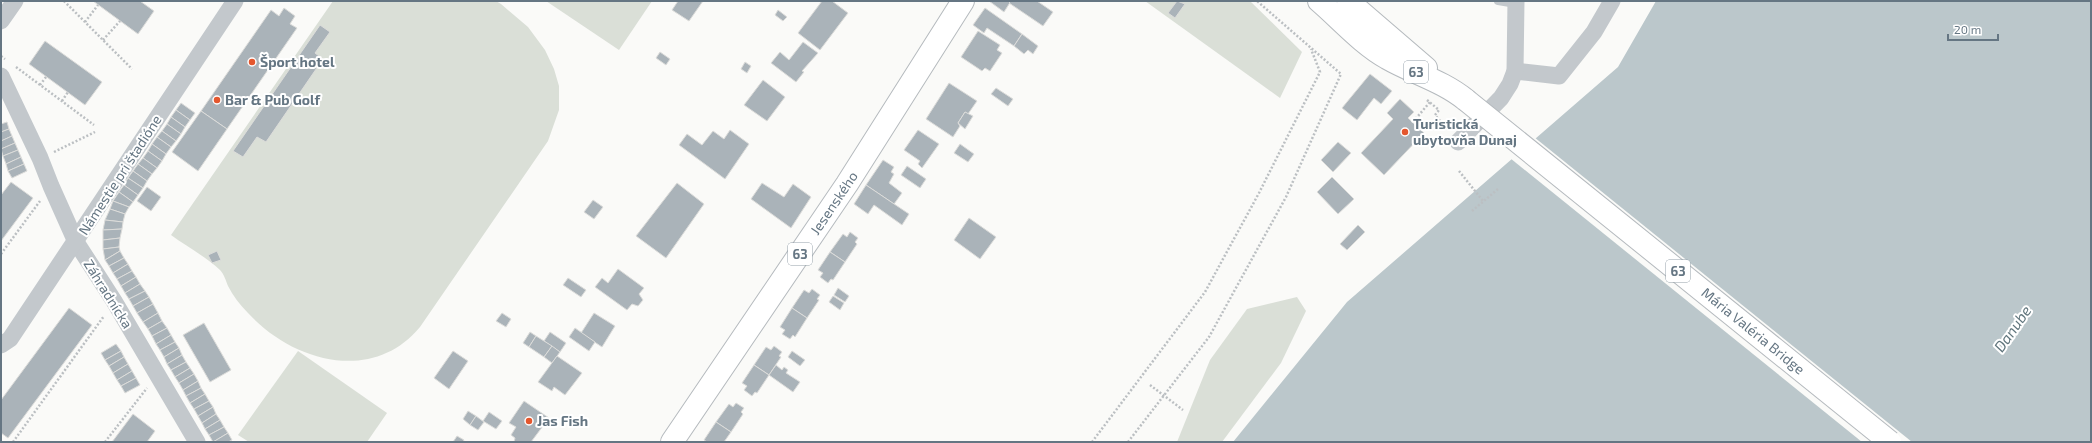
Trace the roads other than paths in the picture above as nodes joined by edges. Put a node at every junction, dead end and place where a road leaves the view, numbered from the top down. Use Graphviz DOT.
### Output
graph roads {
  1 [pos="15,1"];
  2 [pos="235,1"];
  3 [pos="963,1"];
  4 [pos="1319,1"];
  5 [pos="1348,1"];
  6 [pos="1498,1"];
  7 [pos="1612,1"];
  8 [pos="1516,2"];
  9 [pos="1,21"];
  10 [pos="7,67"];
  11 [pos="1515,71"];
  12 [pos="1462,97"];
  13 [pos="1458,142"];
  14 [pos="76,242"];
  15 [pos="1,345"];
  16 [pos="197,442"];
  17 [pos="672,442"];
  18 [pos="1890,442"];
  1 -- 9 [label="street"];
  2 -- 14 [label="street, Námestie pri štadióne"];
  3 -- 17 [label="main road, Jesenského / 63"];
  4 -- 12 [label="main road, 63"];
  5 -- 12 [label="main road, 63"];
  6 -- 8 [label="lane"];
  7 -- 11 [label="street"];
  8 -- 11 [label="street"];
  10 -- 14 [label="street, Záhradnícka"];
  11 -- 13 [label="street"];
  12 -- 18 [label="main road, Mária Valéria Bridge / 63, bridge"];
  14 -- 15 [label="street, Námestie pri štadióne"];
  14 -- 16 [label="street, Záhradnícka"];
}
